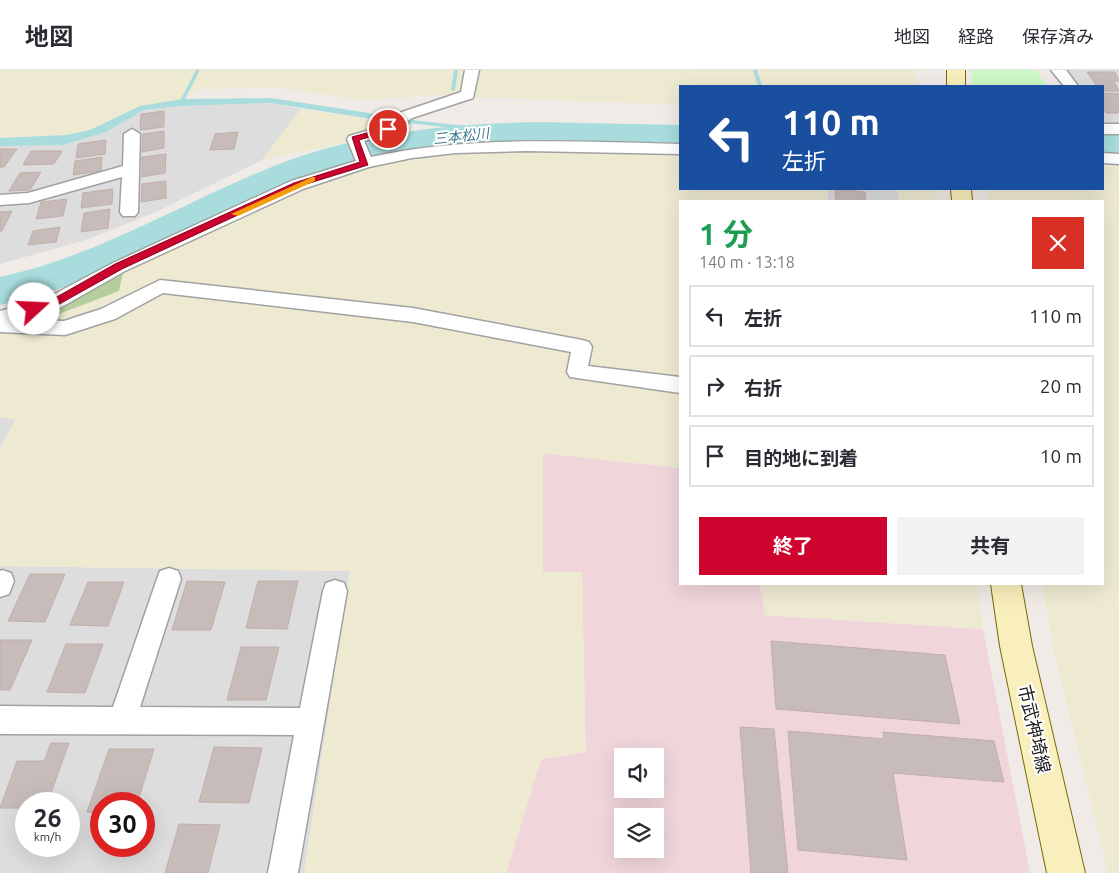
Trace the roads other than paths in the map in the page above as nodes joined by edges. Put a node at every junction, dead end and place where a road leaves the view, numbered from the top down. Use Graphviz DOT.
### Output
graph roads {
  1 [pos="472,70"];
  2 [pos="956,70"];
  3 [pos="1058,70"];
  4 [pos="956,85"];
  5 [pos="1070,85"];
  6 [pos="1104,129"];
  7 [pos="1119,129"];
  8 [pos="132,134"];
  9 [pos="679,148"];
  10 [pos="1104,158"];
  11 [pos="1119,159"];
  12 [pos="365,163"];
  13 [pos="131,169"];
  14 [pos="0,200"];
  15 [pos="129,212"];
  16 [pos="0,318"];
  17 [pos="0,325"];
  18 [pos="679,385"];
  19 [pos="169,579"];
  20 [pos="1006,585"];
  21 [pos="335,591"];
  22 [pos="0,720"];
  23 [pos="122,721"];
  24 [pos="310,722"];
  25 [pos="283,873"];
  26 [pos="1066,873"];
  1 -- 12 [label="street"];
  2 -- 4 [label="main road"];
  3 -- 5 [label="street"];
  6 -- 7 [label="street"];
  8 -- 13 [label="street"];
  9 -- 12 [label="street"];
  10 -- 11 [label="street"];
  12 -- 16 [label="street"];
  13 -- 14 [label="street"];
  13 -- 15 [label="street"];
  17 -- 18 [label="street"];
  19 -- 23 [label="street"];
  20 -- 26 [label="main road, 市武神埼線"];
  21 -- 24 [label="street"];
  22 -- 23 [label="street"];
  23 -- 24 [label="street"];
  24 -- 25 [label="street"];
}
